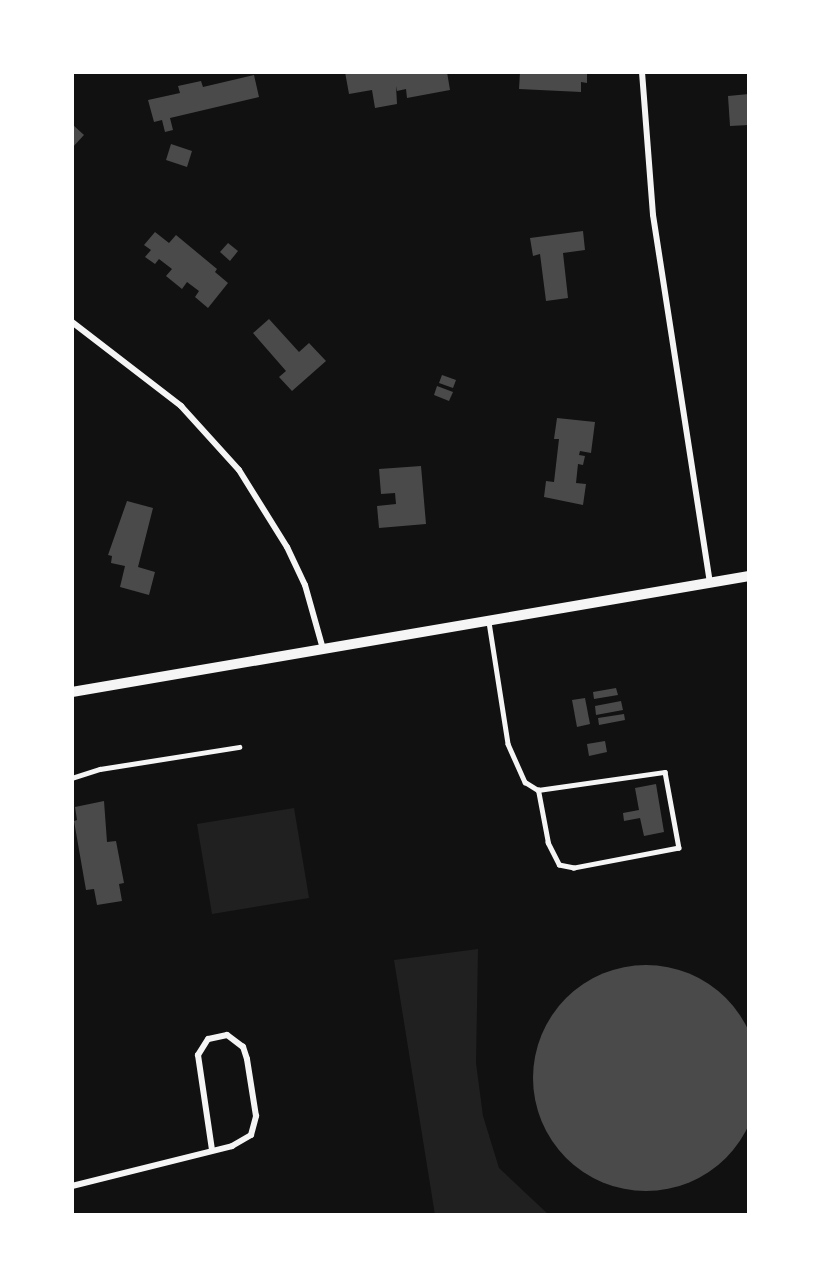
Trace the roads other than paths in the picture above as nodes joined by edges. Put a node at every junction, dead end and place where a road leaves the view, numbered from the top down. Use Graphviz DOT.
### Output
graph roads {
  1 [pos="642,72"];
  2 [pos="72,322"];
  3 [pos="749,576"];
  4 [pos="710,583"];
  5 [pos="488,620"];
  6 [pos="323,649"];
  7 [pos="72,692"];
  8 [pos="238,747"];
  9 [pos="72,778"];
  10 [pos="538,790"];
  11 [pos="212,1150"];
  12 [pos="72,1186"];
  1 -- 4 [label="street"];
  2 -- 6 [label="street"];
  3 -- 4 [label="street"];
  4 -- 5 [label="street"];
  5 -- 6 [label="street"];
  5 -- 10 [label="lane"];
  6 -- 7 [label="street"];
  8 -- 9 [label="lane"];
  10 -- 10 [label="lane"];
  11 -- 11 [label="street"];
  11 -- 12 [label="street"];
}
